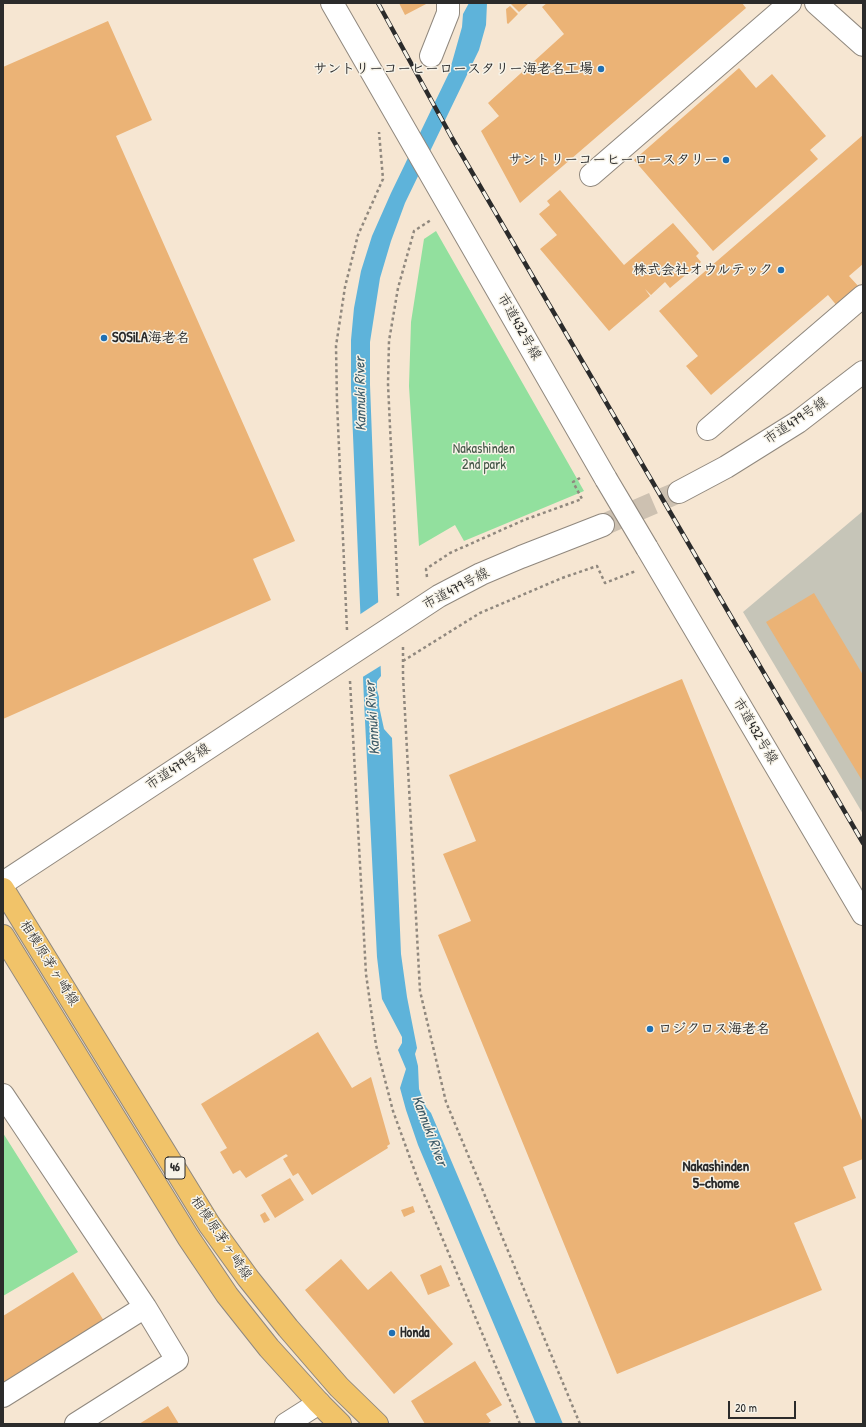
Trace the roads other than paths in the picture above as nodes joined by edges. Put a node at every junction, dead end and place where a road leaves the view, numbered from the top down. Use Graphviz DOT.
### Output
graph roads {
  1 [pos="332,3"];
  2 [pos="448,3"];
  3 [pos="790,3"];
  4 [pos="816,3"];
  5 [pos="863,45"];
  6 [pos="431,56"];
  7 [pos="590,175"];
  8 [pos="863,296"];
  9 [pos="863,372"];
  10 [pos="708,429"];
  11 [pos="679,492"];
  12 [pos="604,525"];
  13 [pos="3,883"];
  14 [pos="3,889"];
  15 [pos="863,914"];
  16 [pos="3,936"];
  17 [pos="3,1095"];
  18 [pos="145,1307"];
  19 [pos="3,1396"];
  20 [pos="319,1403"];
  21 [pos="76,1424"];
  22 [pos="286,1424"];
  23 [pos="340,1424"];
  24 [pos="377,1424"];
  1 -- 15 [label="street, 市道432号線, bridge"];
  2 -- 6 [label="street"];
  3 -- 7 [label="street"];
  4 -- 5 [label="street"];
  8 -- 10 [label="street"];
  9 -- 11 [label="street, 市道479号線"];
  12 -- 13 [label="street, 市道479号線"];
  14 -- 24 [label="main road, 相模原茅ヶ崎線 / 46"];
  16 -- 20 [label="main road, 相模原茅ヶ崎線 / 46"];
  17 -- 18 [label="street"];
  18 -- 19 [label="street"];
  18 -- 21 [label="street"];
  20 -- 22 [label="street"];
  20 -- 23 [label="main road, 相模原茅ヶ崎線 / 46"];
}
